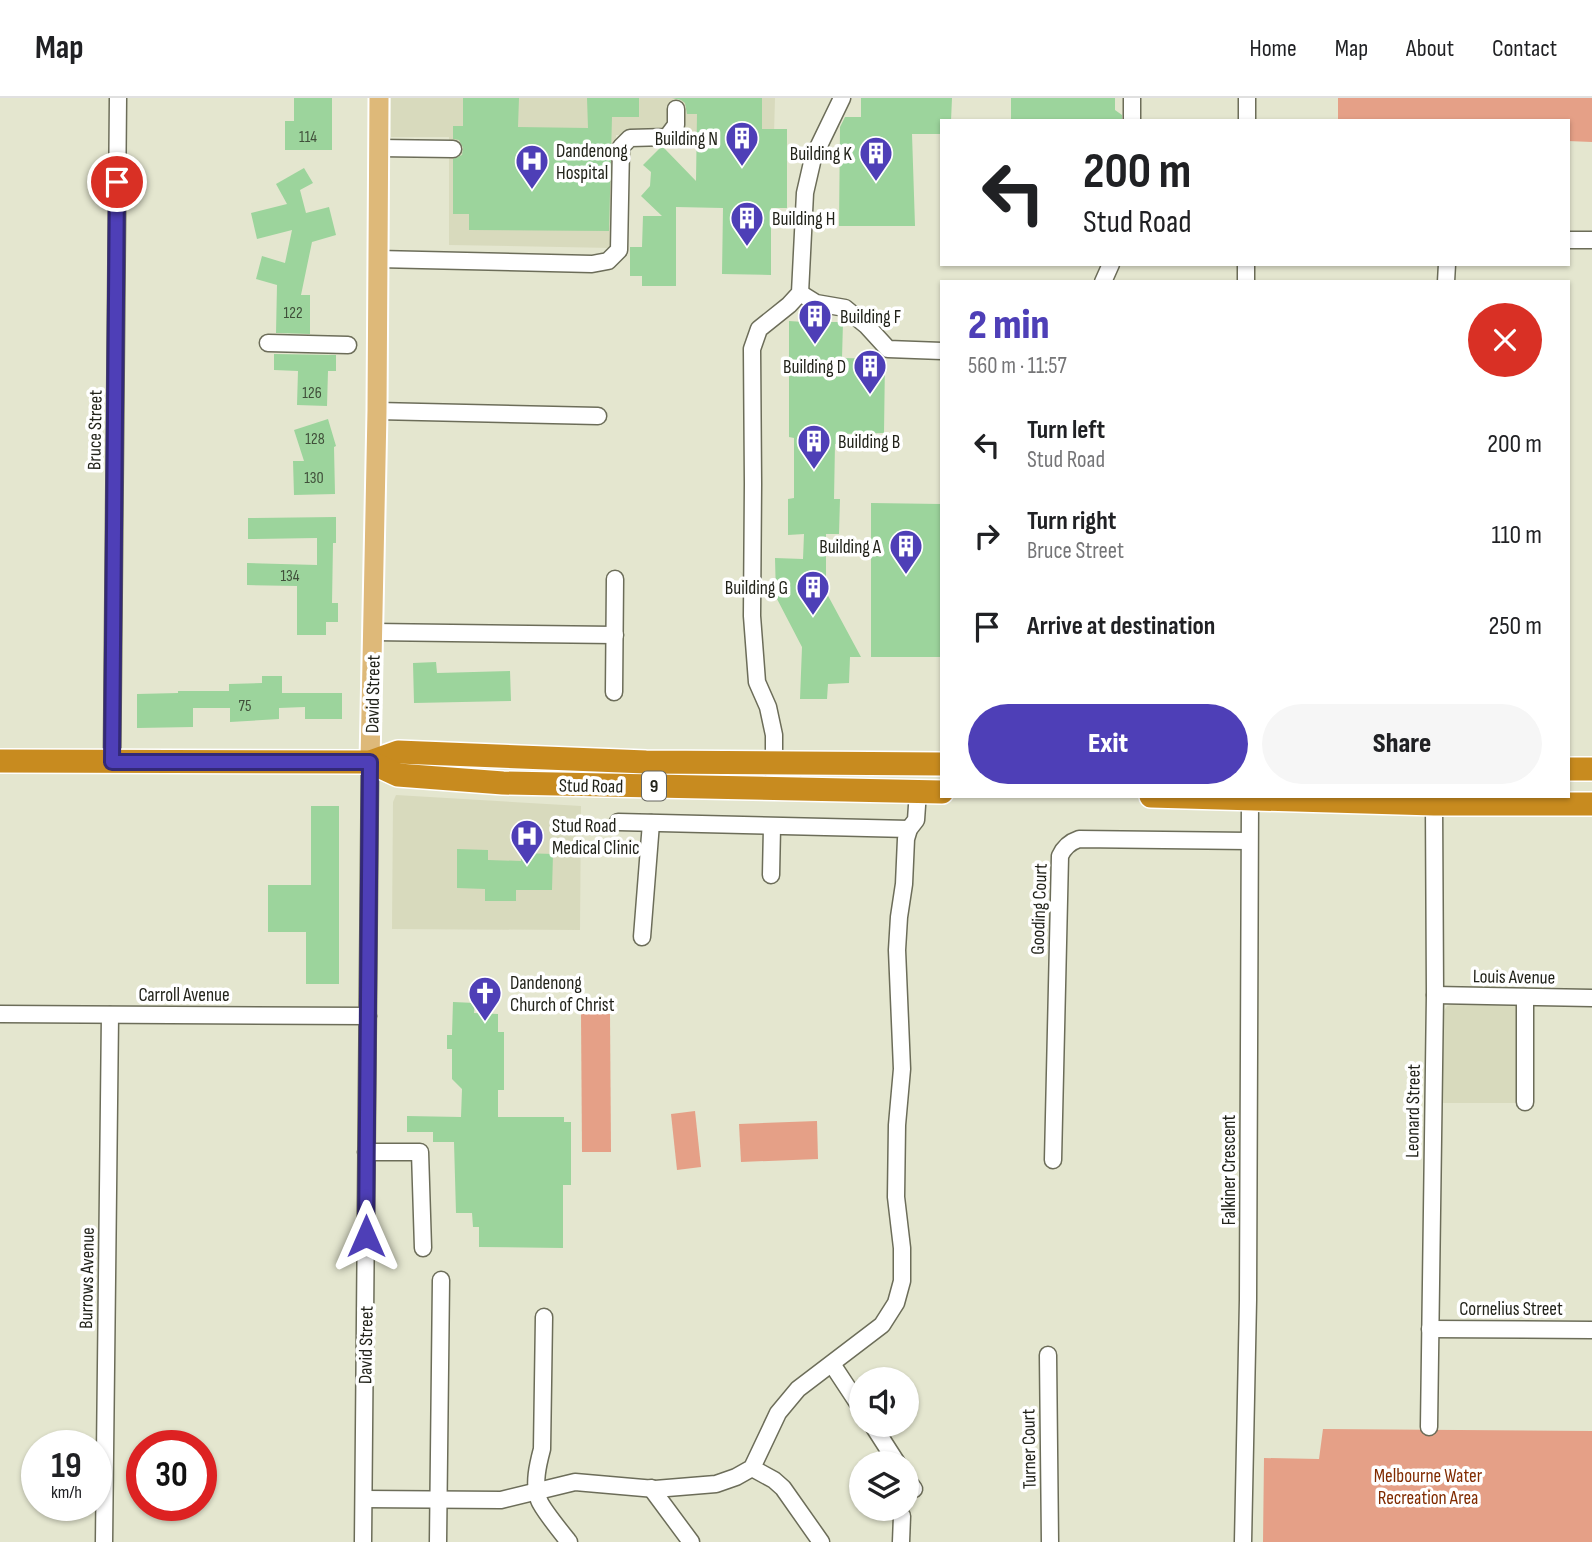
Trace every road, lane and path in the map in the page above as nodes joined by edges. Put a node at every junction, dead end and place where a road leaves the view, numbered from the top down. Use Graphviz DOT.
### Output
graph roads {
  1 [pos="118,98"];
  2 [pos="379,98"];
  3 [pos="842,98"];
  4 [pos="1132,98"];
  5 [pos="1247,98"];
  6 [pos="676,108"];
  7 [pos="1132,119"];
  8 [pos="1247,119"];
  9 [pos="379,148"];
  10 [pos="453,149"];
  11 [pos="1570,240"];
  12 [pos="1592,240"];
  13 [pos="378,258"];
  14 [pos="800,293"];
  15 [pos="268,343"];
  16 [pos="348,345"];
  17 [pos="940,351"];
  18 [pos="377,411"];
  19 [pos="598,416"];
  20 [pos="615,579"];
  21 [pos="373,632"];
  22 [pos="615,635"];
  23 [pos="614,692"];
  24 [pos="0,761"];
  25 [pos="112,762"];
  26 [pos="370,762"];
  27 [pos="774,764"];
  28 [pos="940,764"];
  29 [pos="1570,769"];
  30 [pos="1592,769"];
  31 [pos="908,791"];
  32 [pos="940,792"];
  33 [pos="1249,798"];
  34 [pos="1435,800"];
  35 [pos="1592,804"];
  36 [pos="618,822"];
  37 [pos="651,823"];
  38 [pos="772,827"];
  39 [pos="909,829"];
  40 [pos="1250,841"];
  41 [pos="771,875"];
  42 [pos="642,937"];
  43 [pos="1435,995"];
  44 [pos="1525,997"];
  45 [pos="1592,998"];
  46 [pos="0,1014"];
  47 [pos="110,1015"];
  48 [pos="368,1016"];
  49 [pos="1525,1102"];
  50 [pos="366,1152"];
  51 [pos="1053,1160"];
  52 [pos="423,1248"];
  53 [pos="441,1280"];
  54 [pos="544,1317"];
  55 [pos="1430,1329"];
  56 [pos="1592,1330"];
  57 [pos="1048,1355"];
  58 [pos="832,1364"];
  59 [pos="849,1390"];
  60 [pos="1429,1427"];
  61 [pos="752,1468"];
  62 [pos="651,1488"];
  63 [pos="538,1491"];
  64 [pos="364,1499"];
  65 [pos="439,1499"];
  66 [pos="902,1521"];
  67 [pos="104,1542"];
  68 [pos="363,1542"];
  69 [pos="438,1542"];
  70 [pos="569,1542"];
  71 [pos="691,1542"];
  72 [pos="821,1542"];
  73 [pos="901,1542"];
  74 [pos="1050,1542"];
  75 [pos="1243,1542"];
  1 -- 25 [label="street, Bruce Street"];
  2 -- 9 [label="main road, David Street"];
  3 -- 14 [label="street"];
  4 -- 7 [label="street"];
  5 -- 8 [label="street"];
  6 -- 13 [label="street"];
  9 -- 10 [label="street"];
  9 -- 13 [label="main road, David Street"];
  11 -- 12 [label="street"];
  13 -- 18 [label="main road, David Street"];
  14 -- 17 [label="street"];
  14 -- 27 [label="street"];
  15 -- 16 [label="street"];
  18 -- 19 [label="street"];
  18 -- 21 [label="main road, David Street"];
  20 -- 22 [label="street"];
  21 -- 22 [label="street"];
  21 -- 26 [label="main road, David Street"];
  22 -- 23 [label="street"];
  24 -- 25 [label="highway, Stud Road / 9"];
  25 -- 26 [label="highway, Stud Road / 9"];
  26 -- 27 [label="highway, Stud Road / 9"];
  26 -- 31 [label="highway, Stud Road / 9"];
  26 -- 48 [label="street, David Street"];
  27 -- 28 [label="highway, Stud Road / 9"];
  27 -- 31 [label="street"];
  29 -- 30 [label="highway"];
  31 -- 32 [label="highway, Stud Road / 9"];
  31 -- 39 [label="street"];
  33 -- 34 [label="highway"];
  33 -- 40 [label="street, Falkiner Crescent"];
  34 -- 35 [label="highway"];
  34 -- 43 [label="street, Leonard Street"];
  36 -- 37 [label="street"];
  37 -- 38 [label="street"];
  37 -- 42 [label="street"];
  38 -- 39 [label="street"];
  38 -- 41 [label="street"];
  39 -- 58 [label="street"];
  40 -- 51 [label="street, Gooding Court"];
  40 -- 75 [label="street, Falkiner Crescent"];
  43 -- 44 [label="street, Louis Avenue"];
  43 -- 55 [label="street, Leonard Street"];
  44 -- 45 [label="street, Louis Avenue"];
  44 -- 49 [label="street"];
  46 -- 47 [label="street, Carroll Avenue"];
  47 -- 48 [label="street, Carroll Avenue"];
  47 -- 67 [label="street, Burrows Avenue"];
  48 -- 50 [label="street, David Street"];
  50 -- 52 [label="street"];
  50 -- 64 [label="street, David Street"];
  53 -- 65 [label="street"];
  54 -- 63 [label="street"];
  55 -- 56 [label="street, Cornelius Street"];
  55 -- 60 [label="street, Leonard Street"];
  57 -- 74 [label="street, Turner Court"];
  58 -- 59 [label="street"];
  58 -- 61 [label="street"];
  61 -- 62 [label="street"];
  61 -- 72 [label="street"];
  62 -- 63 [label="street"];
  62 -- 71 [label="street"];
  63 -- 65 [label="street"];
  63 -- 70 [label="street"];
  64 -- 65 [label="street"];
  64 -- 68 [label="street, David Street"];
  65 -- 69 [label="street"];
  66 -- 73 [label="street"];
}
